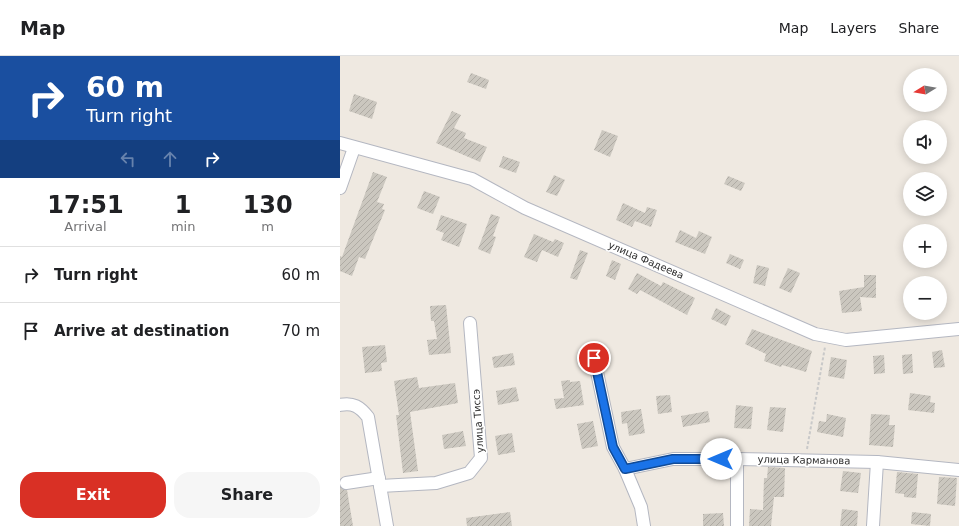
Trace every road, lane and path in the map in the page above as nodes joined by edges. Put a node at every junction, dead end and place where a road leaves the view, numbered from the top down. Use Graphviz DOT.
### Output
graph roads {
  1 [pos="340,143"];
  2 [pos="354,148"];
  3 [pos="340,188"];
  4 [pos="470,323"];
  5 [pos="959,329"];
  6 [pos="827,336"];
  7 [pos="594,358"];
  8 [pos="340,405"];
  9 [pos="737,459"];
  10 [pos="804,460"];
  11 [pos="877,462"];
  12 [pos="625,469"];
  13 [pos="959,470"];
  14 [pos="379,482"];
  15 [pos="346,483"];
  16 [pos="388,526"];
  17 [pos="644,526"];
  18 [pos="737,526"];
  19 [pos="873,526"];
  1 -- 2 [label="street, улица Фадеева"];
  2 -- 3 [label="street"];
  2 -- 6 [label="street, улица Фадеева"];
  4 -- 14 [label="street, улица Тиссэ"];
  5 -- 6 [label="street, улица Фадеева"];
  6 -- 10 [label="path"];
  7 -- 12 [label="street"];
  8 -- 14 [label="street"];
  9 -- 10 [label="street, улица Карманова"];
  9 -- 12 [label="street, улица Карманова"];
  9 -- 18 [label="street"];
  10 -- 11 [label="street, улица Карманова"];
  11 -- 13 [label="street, улица Карманова"];
  11 -- 19 [label="street"];
  12 -- 17 [label="street"];
  14 -- 15 [label="street, улица Тиссэ"];
  14 -- 16 [label="street"];
}
